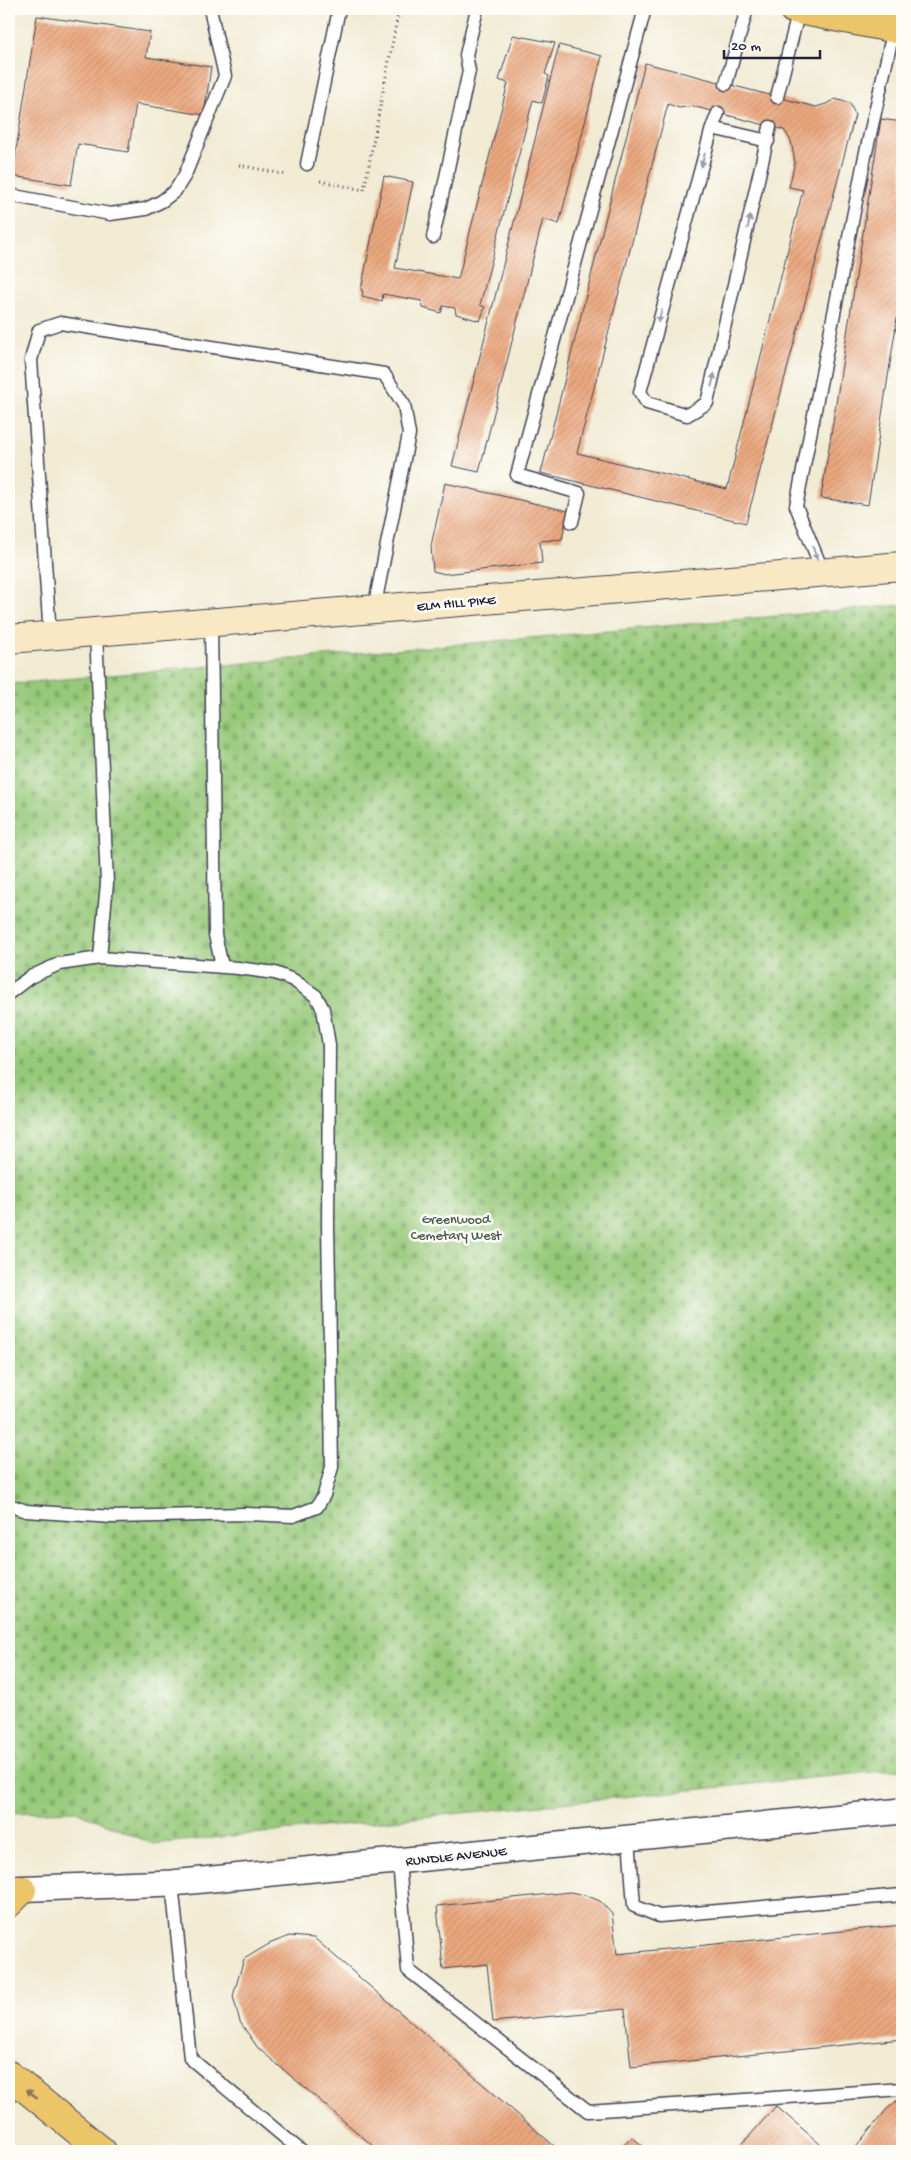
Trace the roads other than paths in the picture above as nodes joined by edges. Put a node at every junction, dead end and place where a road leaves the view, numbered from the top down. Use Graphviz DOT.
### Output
graph roads {
  1 [pos="210,9"];
  2 [pos="339,9"];
  3 [pos="477,9"];
  4 [pos="645,9"];
  5 [pos="748,9"];
  6 [pos="796,9"];
  7 [pos="890,26"];
  8 [pos="726,84"];
  9 [pos="777,97"];
  10 [pos="718,113"];
  11 [pos="770,127"];
  12 [pos="712,128"];
  13 [pos="768,141"];
  14 [pos="307,164"];
  15 [pos="9,195"];
  16 [pos="433,237"];
  17 [pos="572,522"];
  18 [pos="902,566"];
  19 [pos="823,572"];
  20 [pos="374,609"];
  21 [pos="211,622"];
  22 [pos="96,632"];
  23 [pos="50,635"];
  24 [pos="9,639"];
  25 [pos="100,958"];
  26 [pos="222,966"];
  27 [pos="9,993"];
  28 [pos="9,1505"];
  29 [pos="902,1811"];
  30 [pos="629,1838"];
  31 [pos="399,1860"];
  32 [pos="172,1882"];
  33 [pos="13,1894"];
  34 [pos="902,1895"];
  35 [pos="9,2075"];
  36 [pos="902,2088"];
  37 [pos="102,2151"];
  38 [pos="301,2151"];
  1 -- 15 [label="lane"];
  2 -- 14 [label="lane"];
  3 -- 16 [label="lane"];
  4 -- 17 [label="lane"];
  5 -- 8 [label="lane"];
  6 -- 7 [label="main road"];
  6 -- 9 [label="lane"];
  7 -- 19 [label="lane, one-way"];
  10 -- 12 [label="lane"];
  11 -- 13 [label="lane"];
  12 -- 13 [label="lane"];
  12 -- 13 [label="lane, one-way"];
  18 -- 19 [label="main road, ELM HILL PIKE"];
  19 -- 20 [label="main road, ELM HILL PIKE"];
  20 -- 21 [label="main road, ELM HILL PIKE"];
  20 -- 23 [label="lane"];
  21 -- 22 [label="main road, ELM HILL PIKE"];
  21 -- 26 [label="lane"];
  22 -- 23 [label="main road, ELM HILL PIKE"];
  22 -- 25 [label="lane"];
  23 -- 24 [label="main road, ELM HILL PIKE"];
  25 -- 26 [label="lane"];
  25 -- 27 [label="lane"];
  26 -- 28 [label="lane"];
  29 -- 30 [label="street, RUNDLE AVENUE"];
  30 -- 31 [label="street, RUNDLE AVENUE"];
  30 -- 34 [label="lane"];
  31 -- 32 [label="street, RUNDLE AVENUE"];
  31 -- 36 [label="lane"];
  32 -- 33 [label="street, RUNDLE AVENUE"];
  32 -- 38 [label="lane"];
  37 -- 35 [label="main road, one-way"];
}
